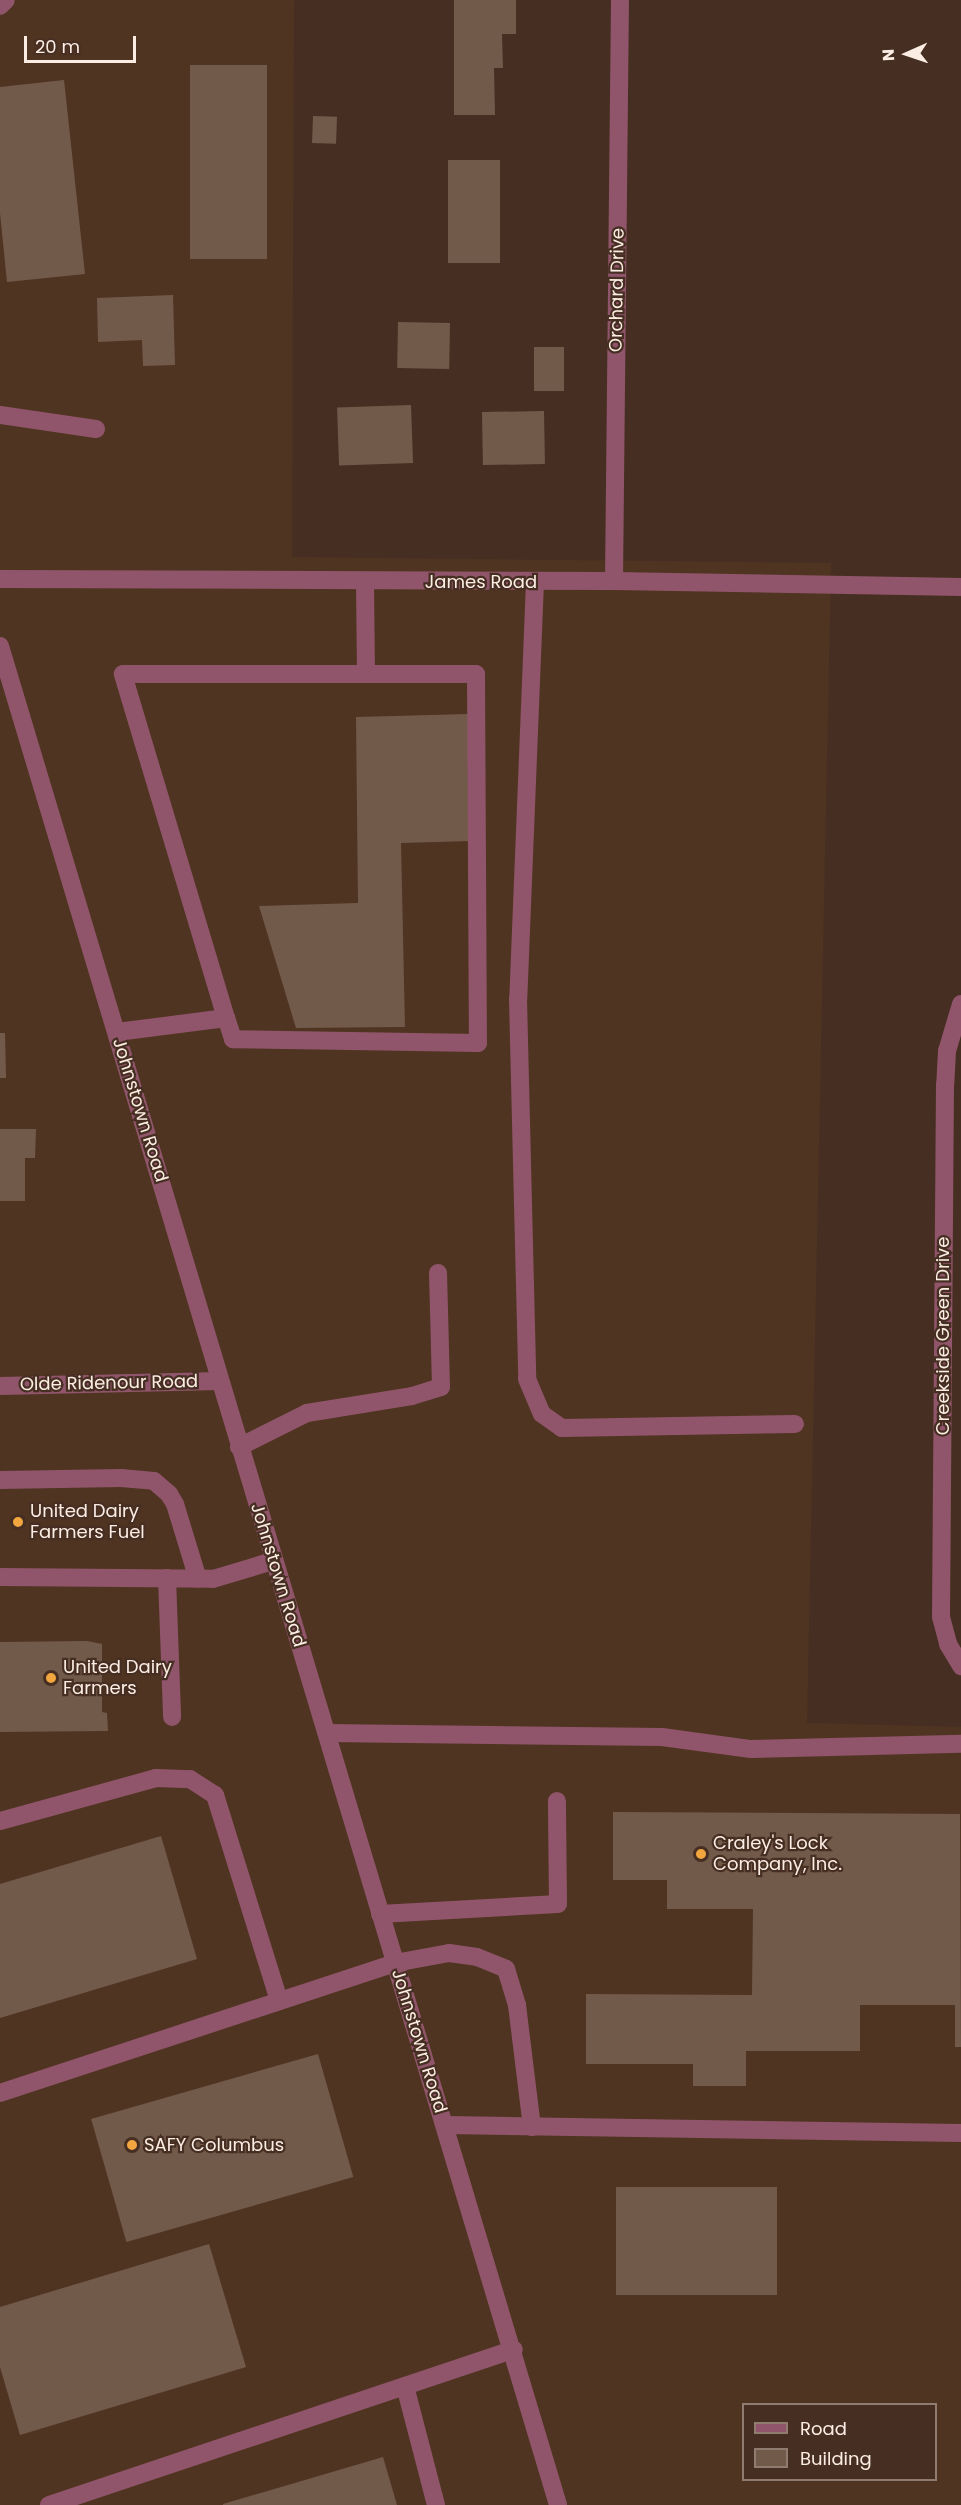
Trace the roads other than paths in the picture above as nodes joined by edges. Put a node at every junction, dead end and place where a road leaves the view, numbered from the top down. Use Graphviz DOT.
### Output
graph roads {
  1 [pos="6,0"];
  2 [pos="620,0"];
  3 [pos="0,6"];
  4 [pos="0,415"];
  5 [pos="96,429"];
  6 [pos="0,579"];
  7 [pos="365,581"];
  8 [pos="614,581"];
  9 [pos="535,582"];
  10 [pos="961,587"];
  11 [pos="0,646"];
  12 [pos="366,674"];
  13 [pos="961,1004"];
  14 [pos="226,1018"];
  15 [pos="117,1032"];
  16 [pos="438,1273"];
  17 [pos="219,1381"];
  18 [pos="0,1386"];
  19 [pos="795,1424"];
  20 [pos="239,1447"];
  21 [pos="0,1480"];
  22 [pos="273,1561"];
  23 [pos="0,1577"];
  24 [pos="167,1578"];
  25 [pos="198,1579"];
  26 [pos="961,1666"];
  27 [pos="172,1717"];
  28 [pos="328,1733"];
  29 [pos="961,1744"];
  30 [pos="557,1801"];
  31 [pos="0,1821"];
  32 [pos="380,1914"];
  33 [pos="395,1963"];
  34 [pos="279,2001"];
  35 [pos="0,2093"];
  36 [pos="445,2125"];
  37 [pos="532,2127"];
  38 [pos="961,2133"];
  39 [pos="514,2349"];
  40 [pos="405,2386"];
  41 [pos="49,2505"];
  42 [pos="436,2505"];
  43 [pos="558,2505"];
  1 -- 3 [label="street"];
  2 -- 8 [label="street, Orchard Drive"];
  4 -- 5 [label="street"];
  6 -- 7 [label="street, James Road"];
  7 -- 9 [label="street, James Road"];
  7 -- 12 [label="street"];
  8 -- 9 [label="street, James Road"];
  8 -- 10 [label="street, James Road"];
  9 -- 19 [label="street"];
  11 -- 15 [label="street, Johnstown Road"];
  12 -- 14 [label="street"];
  12 -- 14 [label="street"];
  13 -- 26 [label="street, Creekside Green Drive"];
  14 -- 15 [label="street"];
  15 -- 17 [label="street, Johnstown Road"];
  16 -- 20 [label="street"];
  17 -- 18 [label="street, Olde Ridenour Road"];
  17 -- 20 [label="street, Johnstown Road"];
  20 -- 22 [label="street, Johnstown Road"];
  21 -- 25 [label="street"];
  22 -- 25 [label="street"];
  22 -- 28 [label="street, Johnstown Road"];
  23 -- 24 [label="street"];
  24 -- 25 [label="street"];
  24 -- 27 [label="street"];
  28 -- 29 [label="street"];
  28 -- 32 [label="street, Johnstown Road"];
  30 -- 32 [label="street"];
  31 -- 34 [label="street"];
  32 -- 33 [label="street, Johnstown Road"];
  33 -- 34 [label="street"];
  33 -- 36 [label="street, Johnstown Road"];
  33 -- 37 [label="street"];
  34 -- 35 [label="street"];
  36 -- 37 [label="street"];
  36 -- 39 [label="street, Johnstown Road"];
  37 -- 38 [label="street"];
  39 -- 40 [label="street"];
  39 -- 43 [label="street, Johnstown Road"];
  40 -- 41 [label="street"];
  40 -- 42 [label="street"];
}
